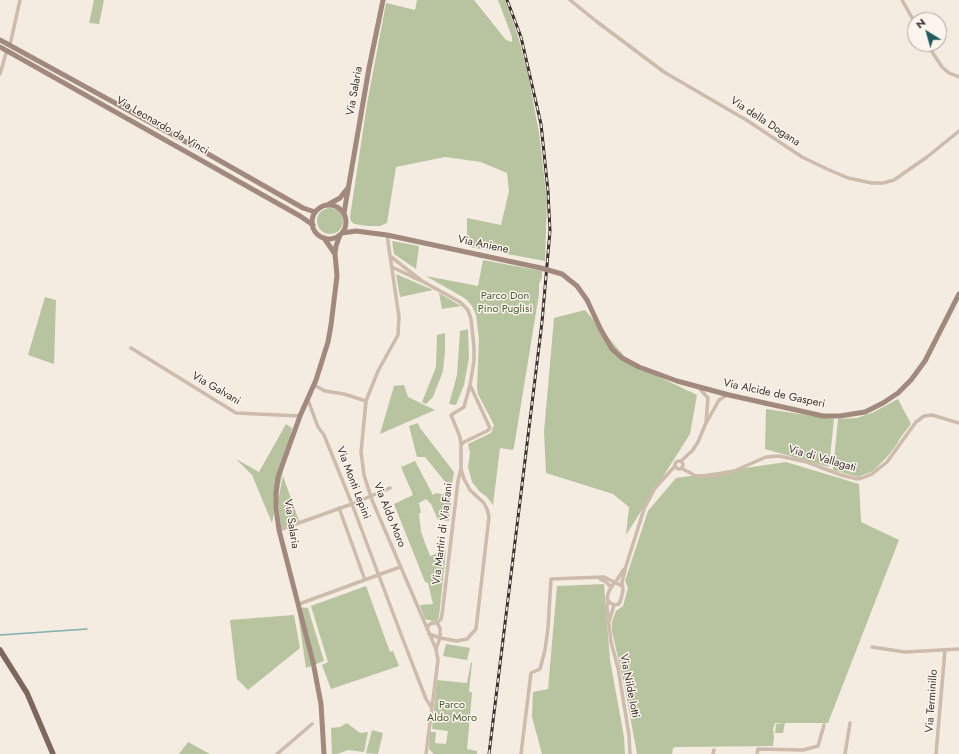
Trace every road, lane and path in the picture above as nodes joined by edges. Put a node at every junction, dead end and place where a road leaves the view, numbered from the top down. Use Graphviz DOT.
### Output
graph roads {
  1 [pos="20,0"];
  2 [pos="383,0"];
  3 [pos="570,0"];
  4 [pos="902,0"];
  5 [pos="909,12"];
  6 [pos="0,40"];
  7 [pos="10,45"];
  8 [pos="0,46"];
  9 [pos="7,50"];
  10 [pos="932,52"];
  11 [pos="0,74"];
  12 [pos="959,77"];
  13 [pos="959,131"];
  14 [pos="349,185"];
  15 [pos="327,205"];
  16 [pos="315,212"];
  17 [pos="344,213"];
  18 [pos="346,220"];
  19 [pos="313,225"];
  20 [pos="364,231"];
  21 [pos="341,234"];
  22 [pos="387,235"];
  23 [pos="324,238"];
  24 [pos="336,254"];
  25 [pos="390,255"];
  26 [pos="392,267"];
  27 [pos="422,282"];
  28 [pos="959,294"];
  29 [pos="587,300"];
  30 [pos="131,348"];
  31 [pos="314,385"];
  32 [pos="470,385"];
  33 [pos="700,388"];
  34 [pos="715,392"];
  35 [pos="729,395"];
  36 [pos="708,398"];
  37 [pos="308,400"];
  38 [pos="719,400"];
  39 [pos="366,401"];
  40 [pos="300,416"];
  41 [pos="959,423"];
  42 [pos="705,425"];
  43 [pos="461,445"];
  44 [pos="681,461"];
  45 [pos="675,466"];
  46 [pos="461,468"];
  47 [pos="681,468"];
  48 [pos="390,488"];
  49 [pos="370,496"];
  50 [pos="352,504"];
  51 [pos="339,508"];
  52 [pos="280,530"];
  53 [pos="626,566"];
  54 [pos="400,567"];
  55 [pos="378,575"];
  56 [pos="599,578"];
  57 [pos="365,580"];
  58 [pos="614,583"];
  59 [pos="622,586"];
  60 [pos="611,587"];
  61 [pos="608,600"];
  62 [pos="302,603"];
  63 [pos="614,605"];
  64 [pos="422,618"];
  65 [pos="609,622"];
  66 [pos="435,623"];
  67 [pos="427,630"];
  68 [pos="429,634"];
  69 [pos="440,638"];
  70 [pos="872,647"];
  71 [pos="436,649"];
  72 [pos="959,649"];
  73 [pos="0,650"];
  74 [pos="945,650"];
  75 [pos="432,709"];
  76 [pos="850,723"];
  77 [pos="312,724"];
  78 [pos="824,725"];
  79 [pos="53,754"];
  80 [pos="277,754"];
  81 [pos="324,754"];
  82 [pos="426,754"];
  83 [pos="521,754"];
  84 [pos="630,754"];
  85 [pos="757,754"];
  86 [pos="845,754"];
  87 [pos="936,754"];
  1 -- 7 [label="street"];
  2 -- 14 [label="main road, Via Salaria"];
  3 -- 13 [label="street, Via della Dogana"];
  4 -- 5 [label="street"];
  6 -- 7 [label="main road, Via Leonardo da Vinci"];
  7 -- 16 [label="main road, Via Leonardo da Vinci"];
  8 -- 9 [label="main road, Via Leonardo da Vinci"];
  9 -- 11 [label="street"];
  9 -- 19 [label="main road, Via Leonardo da Vinci"];
  10 -- 12 [label="street"];
  14 -- 15 [label="main road"];
  14 -- 17 [label="main road, Via Salaria"];
  15 -- 16 [label="main road"];
  15 -- 17 [label="main road"];
  16 -- 19 [label="main road"];
  17 -- 18 [label="main road, Via Salaria"];
  18 -- 20 [label="main road, Via Aniene"];
  18 -- 21 [label="main road, Via Salaria"];
  19 -- 23 [label="main road"];
  20 -- 21 [label="main road, Via Aniene"];
  20 -- 22 [label="main road, Via Aniene"];
  21 -- 23 [label="main road"];
  21 -- 24 [label="main road, Via Salaria"];
  22 -- 25 [label="street, Via Aldo Moro"];
  22 -- 29 [label="main road, Via Aniene, bridge"];
  23 -- 24 [label="main road"];
  24 -- 31 [label="main road, Via Salaria"];
  25 -- 26 [label="street, Via Aldo Moro"];
  25 -- 27 [label="street"];
  26 -- 27 [label="street"];
  26 -- 39 [label="street, Via Aldo Moro"];
  27 -- 32 [label="street, Via Martiri di Via Fani"];
  28 -- 35 [label="main road, Via Alcide de Gasperi"];
  29 -- 33 [label="main road, Via Alcide de Gasperi"];
  30 -- 40 [label="street, Via Galvani"];
  31 -- 37 [label="main road, Via Salaria"];
  31 -- 39 [label="street"];
  32 -- 43 [label="street, Via Martiri di Via Fani"];
  32 -- 43 [label="street"];
  33 -- 34 [label="main road, Via Alcide de Gasperi"];
  33 -- 36 [label="street"];
  34 -- 35 [label="main road, Via Alcide de Gasperi"];
  34 -- 36 [label="street"];
  34 -- 38 [label="street"];
  35 -- 38 [label="street"];
  36 -- 42 [label="street"];
  37 -- 40 [label="main road, Via Salaria"];
  37 -- 50 [label="street, Via Monti Lepini"];
  38 -- 42 [label="street"];
  39 -- 49 [label="street, Via Aldo Moro"];
  40 -- 52 [label="main road, Via Salaria"];
  41 -- 47 [label="street, Via di Vallagati"];
  42 -- 44 [label="street"];
  43 -- 46 [label="street, Via Martiri di Via Fani"];
  44 -- 45 [label="street"];
  44 -- 47 [label="street"];
  45 -- 47 [label="street"];
  45 -- 53 [label="street, Via Nilde Iotti"];
  46 -- 66 [label="street, Via Martiri di Via Fani"];
  46 -- 69 [label="street"];
  48 -- 49 [label="street"];
  49 -- 50 [label="street"];
  49 -- 54 [label="street, Via Aldo Moro"];
  50 -- 51 [label="street"];
  50 -- 55 [label="street, Via Monti Lepini"];
  51 -- 52 [label="street"];
  51 -- 57 [label="street"];
  52 -- 62 [label="main road, Via Salaria"];
  53 -- 58 [label="street, Via Nilde Iotti"];
  53 -- 59 [label="street, Via Nilde Iotti"];
  54 -- 55 [label="street"];
  54 -- 64 [label="street, Via Aldo Moro"];
  55 -- 57 [label="street"];
  55 -- 75 [label="street, Via Monti Lepini"];
  56 -- 58 [label="street"];
  56 -- 60 [label="street"];
  56 -- 83 [label="street"];
  57 -- 62 [label="street"];
  58 -- 59 [label="street"];
  58 -- 60 [label="street, Via Nilde Iotti"];
  59 -- 63 [label="street, Via Nilde Iotti"];
  60 -- 61 [label="street, Via Nilde Iotti"];
  61 -- 63 [label="street"];
  61 -- 65 [label="street, Via Nilde Iotti"];
  62 -- 81 [label="main road, Via Salaria"];
  63 -- 65 [label="street, Via Nilde Iotti"];
  64 -- 66 [label="street"];
  64 -- 67 [label="street, Via Aldo Moro"];
  65 -- 84 [label="street, Via Nilde Iotti"];
  66 -- 67 [label="street"];
  66 -- 69 [label="street"];
  67 -- 68 [label="street, Via Aldo Moro"];
  68 -- 69 [label="street"];
  68 -- 71 [label="street, Via Aldo Moro"];
  69 -- 71 [label="street"];
  70 -- 74 [label="street"];
  71 -- 75 [label="street, Via Aldo Moro"];
  72 -- 74 [label="street"];
  73 -- 79 [label="main road"];
  74 -- 87 [label="street, Via Terminillo"];
  75 -- 82 [label="street, Via Aldo Moro"];
  76 -- 86 [label="street"];
  77 -- 80 [label="street"];
  78 -- 85 [label="street"];
}
